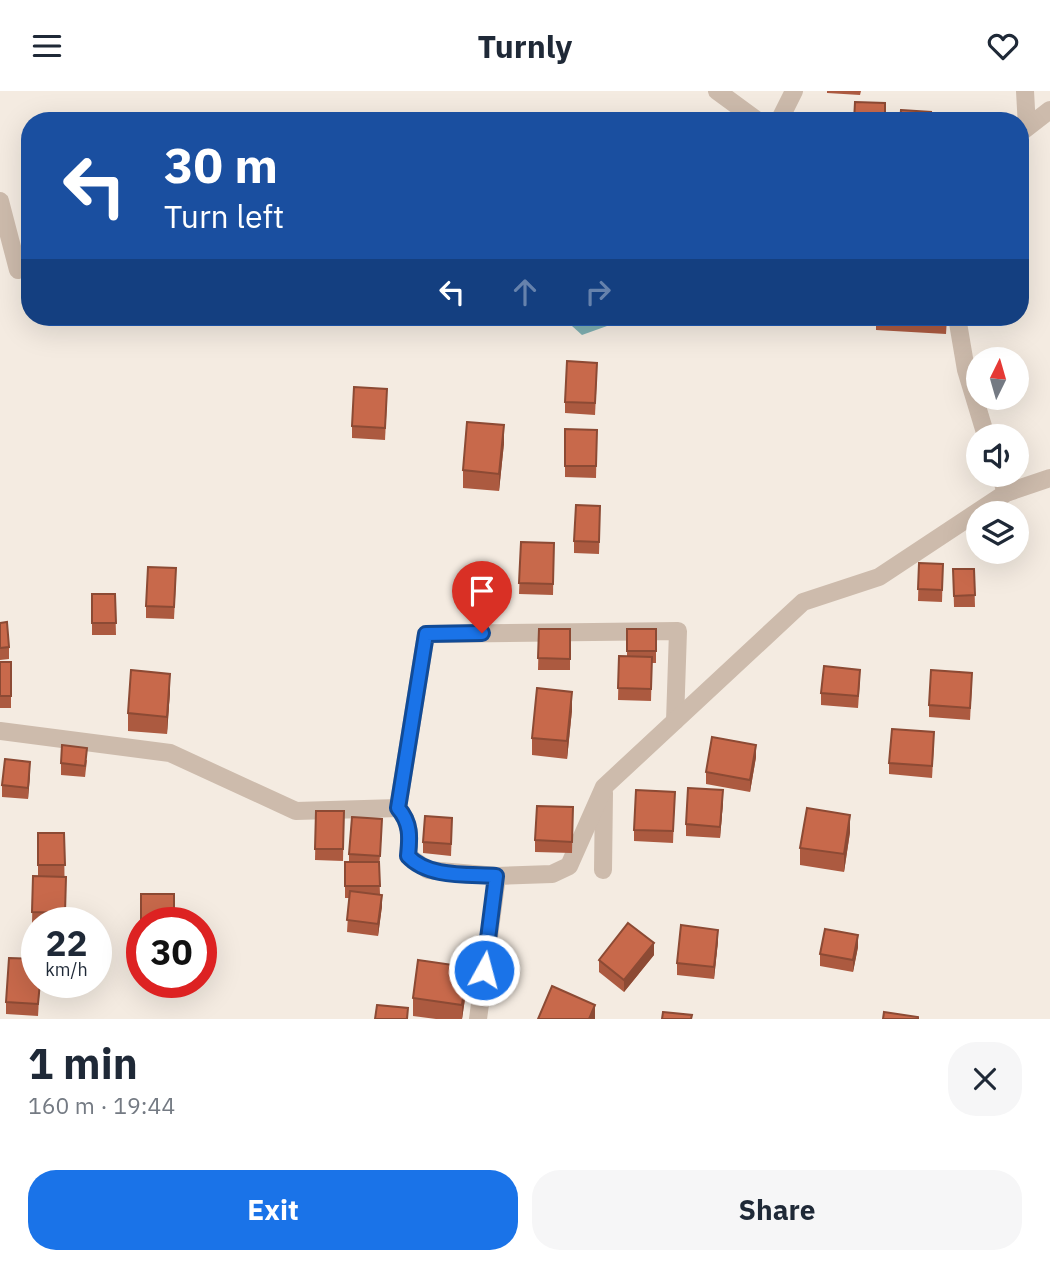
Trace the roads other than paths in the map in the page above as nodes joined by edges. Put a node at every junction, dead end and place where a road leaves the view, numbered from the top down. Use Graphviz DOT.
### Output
graph roads {
  1 [pos="717,91"];
  2 [pos="794,91"];
  3 [pos="1025,91"];
  4 [pos="1050,110"];
  5 [pos="746,112"];
  6 [pos="784,112"];
  7 [pos="1024,112"];
  8 [pos="1029,126"];
  9 [pos="0,201"];
  10 [pos="18,270"];
  11 [pos="959,326"];
  12 [pos="982,424"];
  13 [pos="1050,478"];
  14 [pos="1004,487"];
  15 [pos="1006,493"];
  16 [pos="675,722"];
  17 [pos="0,731"];
  18 [pos="398,808"];
  19 [pos="601,812"];
  20 [pos="603,870"];
  21 [pos="496,876"];
  22 [pos="478,1019"];
  1 -- 5 [label="street"];
  2 -- 6 [label="street"];
  3 -- 7 [label="street"];
  4 -- 8 [label="street"];
  9 -- 10 [label="street"];
  11 -- 12 [label="street"];
  13 -- 15 [label="street"];
  14 -- 15 [label="street"];
  15 -- 16 [label="street"];
  16 -- 18 [label="street"];
  16 -- 19 [label="street"];
  17 -- 18 [label="street"];
  18 -- 21 [label="street"];
  19 -- 20 [label="street"];
  19 -- 21 [label="street"];
  21 -- 22 [label="street"];
}
